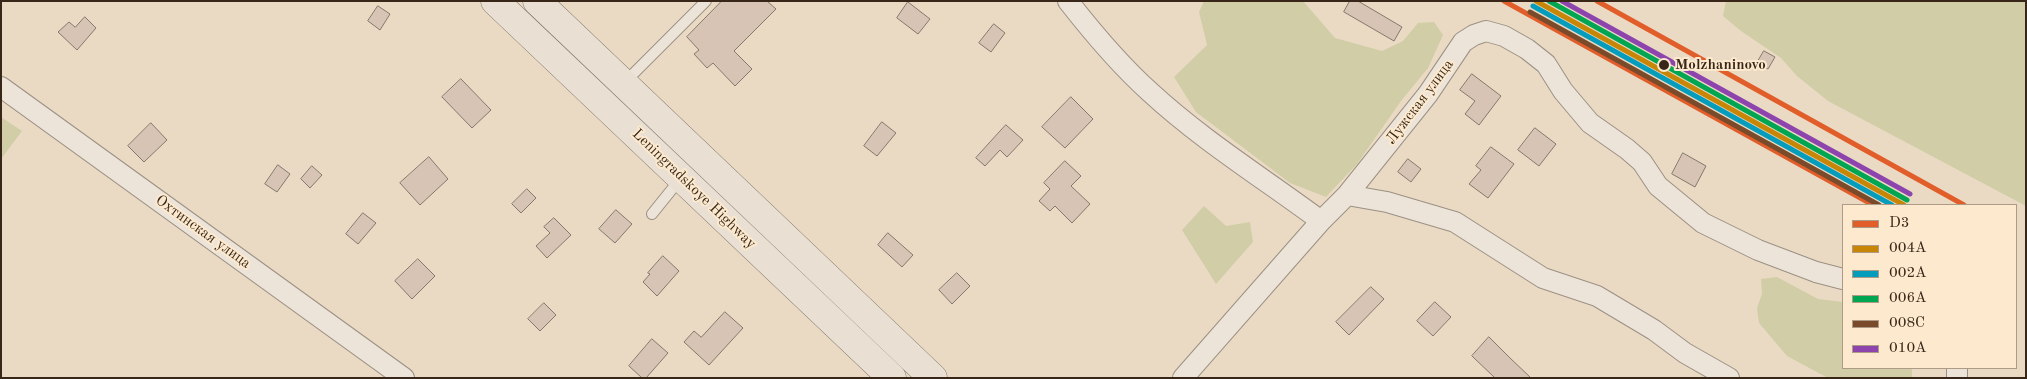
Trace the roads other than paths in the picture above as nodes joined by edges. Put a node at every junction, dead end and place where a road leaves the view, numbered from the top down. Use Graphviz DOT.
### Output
graph roads {
  1 [pos="495,1"];
  2 [pos="537,1"];
  3 [pos="706,1"];
  4 [pos="1068,1"];
  5 [pos="624,83"];
  6 [pos="1,87"];
  7 [pos="682,177"];
  8 [pos="1347,196"];
  9 [pos="652,214"];
  10 [pos="1321,221"];
  11 [pos="1842,279"];
  12 [pos="404,378"];
  13 [pos="892,378"];
  14 [pos="933,378"];
  15 [pos="1183,378"];
  16 [pos="1729,378"];
  1 -- 7 [label="highway, Leningradskoye Highway"];
  2 -- 5 [label="highway, Leningradskoye Highway"];
  3 -- 5 [label="lane"];
  4 -- 10 [label="street"];
  5 -- 14 [label="highway, Leningradskoye Highway"];
  6 -- 12 [label="street, Охтинская улица"];
  7 -- 9 [label="lane"];
  7 -- 13 [label="highway, Leningradskoye Highway"];
  8 -- 10 [label="street, Лужская улица"];
  8 -- 11 [label="street, Лужская улица"];
  8 -- 16 [label="street"];
  10 -- 15 [label="street, Лужская улица"];
}
